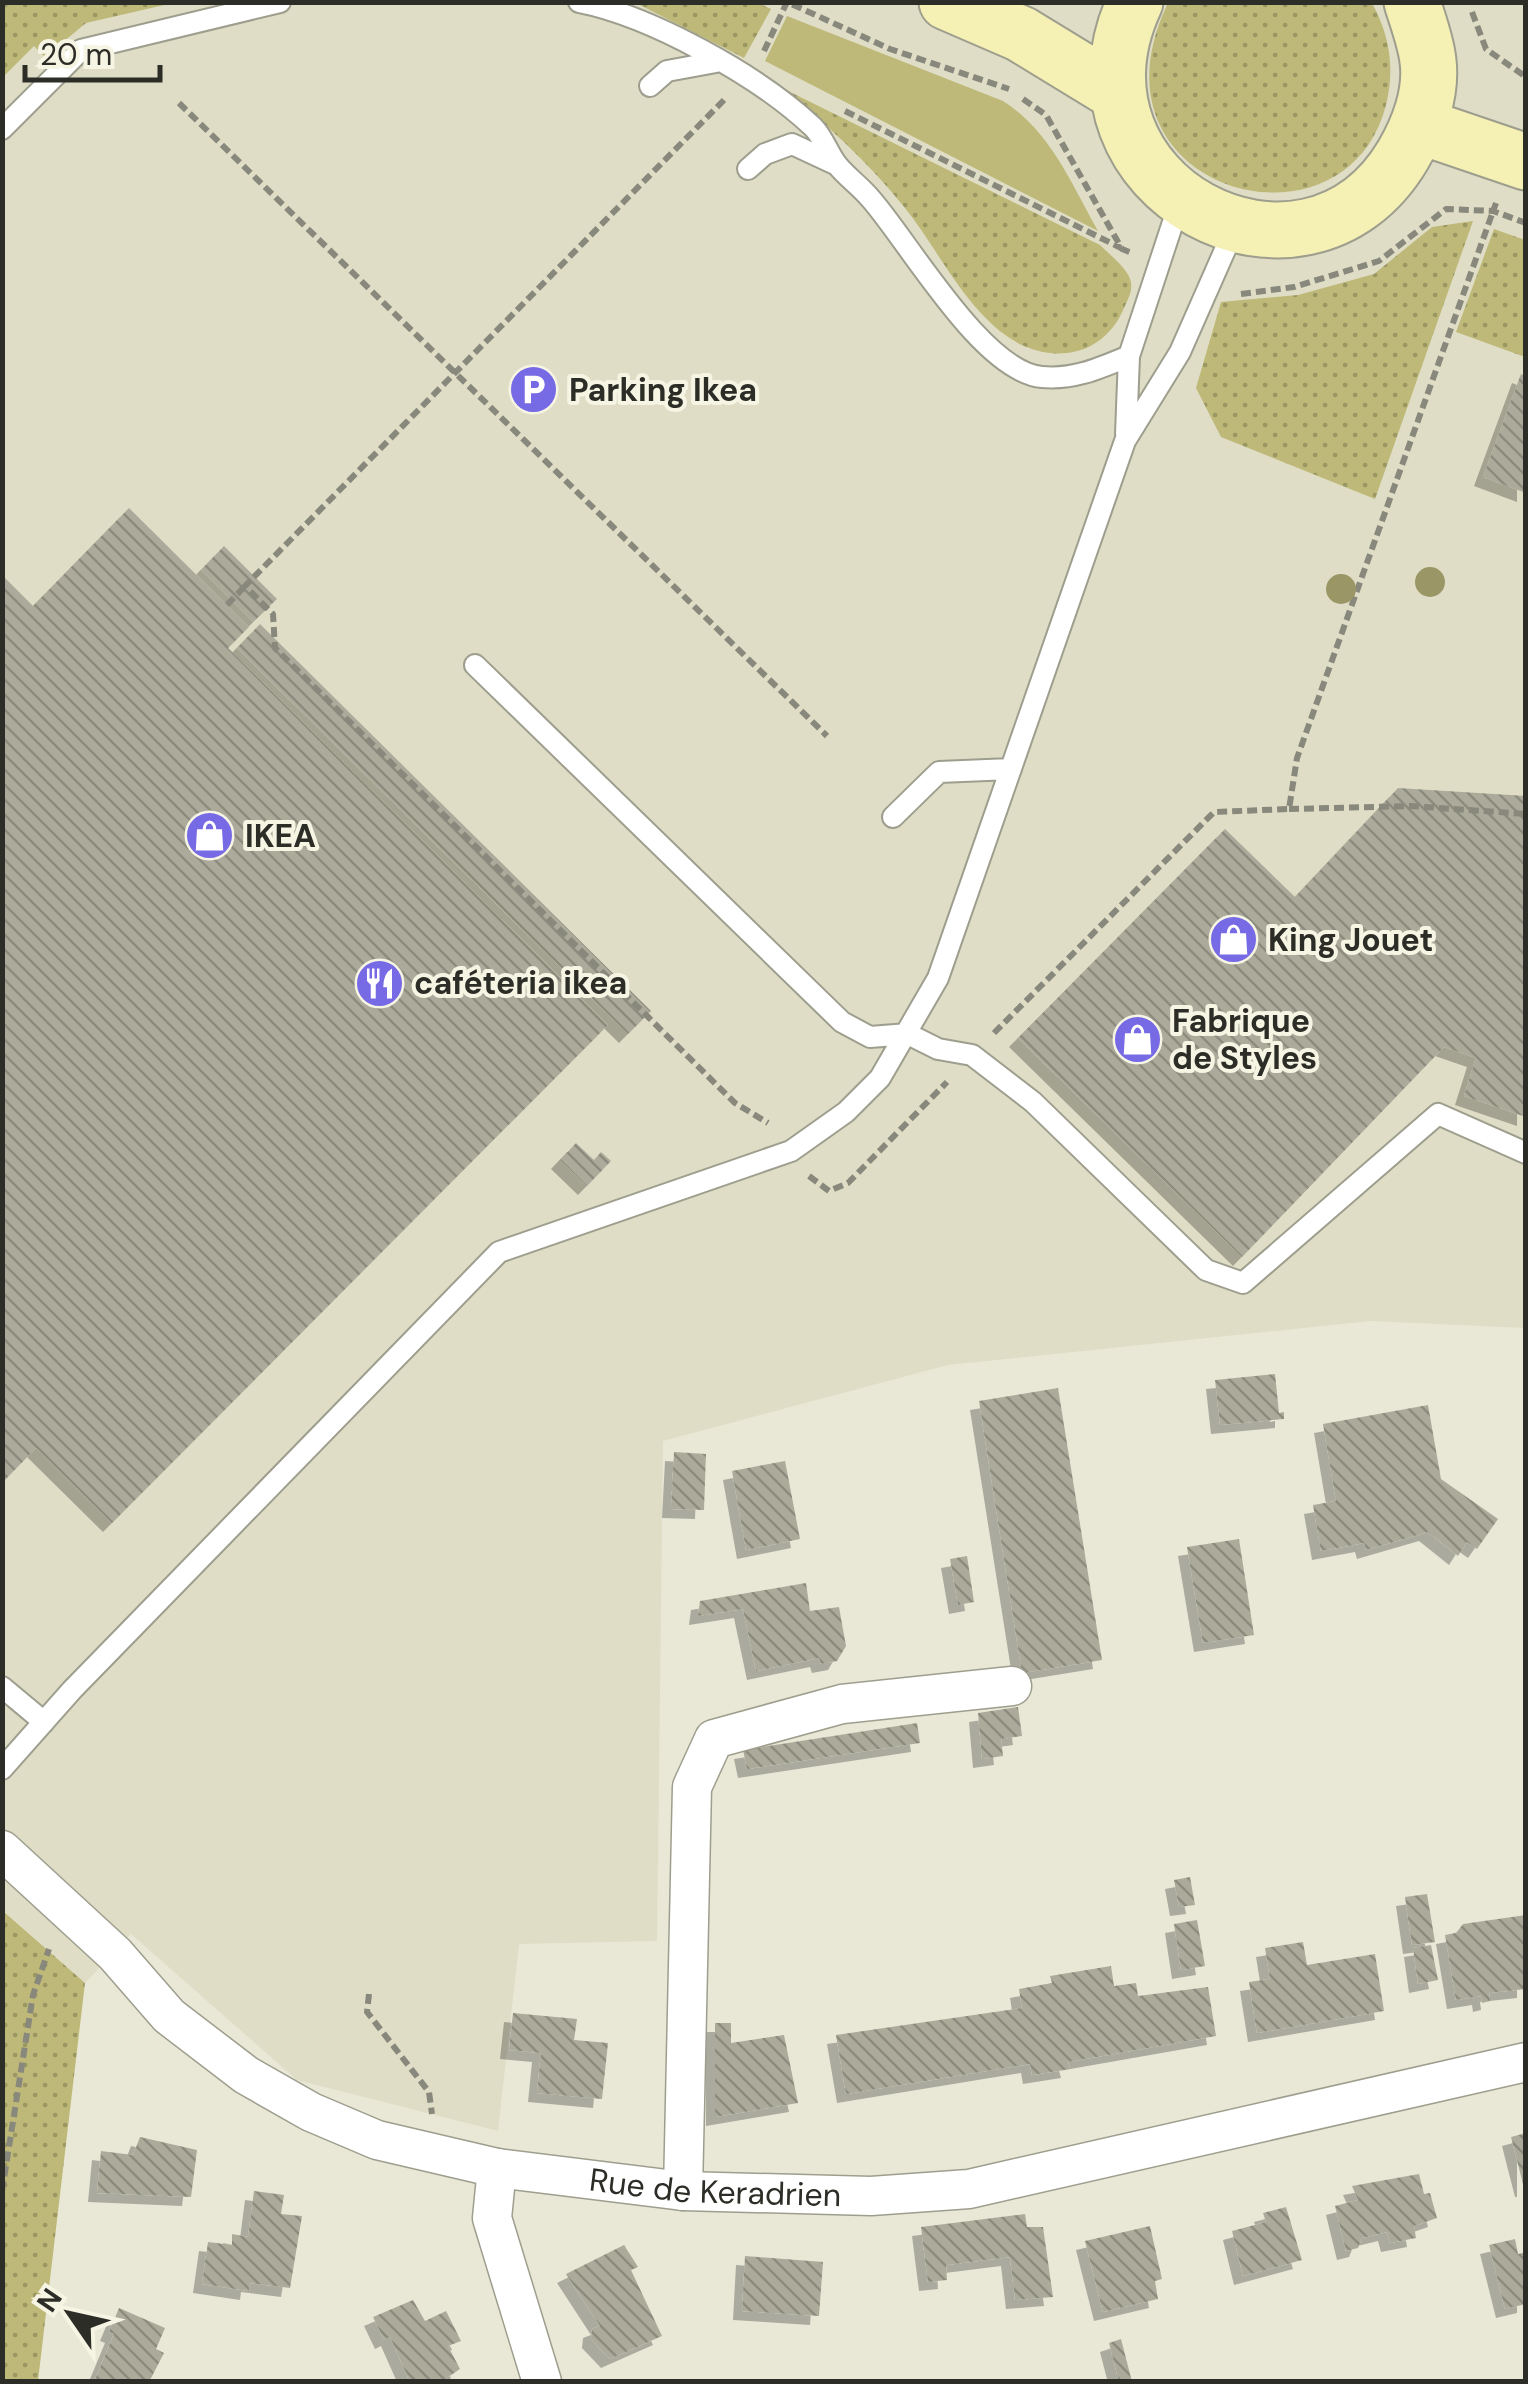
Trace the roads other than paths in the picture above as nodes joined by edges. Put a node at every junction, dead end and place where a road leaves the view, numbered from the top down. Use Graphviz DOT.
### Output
graph roads {
  1 [pos="280,2"];
  2 [pos="579,2"];
  3 [pos="947,2"];
  4 [pos="1136,2"];
  5 [pos="1412,2"];
  6 [pos="716,62"];
  7 [pos="650,86"];
  8 [pos="1116,92"];
  9 [pos="1420,126"];
  10 [pos="2,129"];
  11 [pos="1526,162"];
  12 [pos="837,164"];
  13 [pos="748,170"];
  14 [pos="1180,202"];
  15 [pos="1236,224"];
  16 [pos="1130,356"];
  17 [pos="1125,440"];
  18 [pos="475,665"];
  19 [pos="1010,769"];
  20 [pos="893,817"];
  21 [pos="908,1034"];
  22 [pos="1526,1153"];
  23 [pos="1012,1686"];
  24 [pos="2,1687"];
  25 [pos="44,1722"];
  26 [pos="2,1768"];
  27 [pos="2,1850"];
  28 [pos="1526,2062"];
  29 [pos="497,2168"];
  30 [pos="684,2191"];
  31 [pos="542,2382"];
  1 -- 10 [label="lane"];
  2 -- 6 [label="lane"];
  3 -- 8 [label="main road"];
  4 -- 8 [label="main road"];
  5 -- 9 [label="main road"];
  6 -- 7 [label="lane"];
  6 -- 12 [label="lane"];
  8 -- 14 [label="main road"];
  9 -- 11 [label="main road"];
  9 -- 15 [label="main road"];
  12 -- 13 [label="lane"];
  12 -- 16 [label="lane"];
  14 -- 15 [label="main road"];
  14 -- 16 [label="lane"];
  15 -- 17 [label="lane"];
  16 -- 17 [label="lane"];
  17 -- 19 [label="lane"];
  18 -- 21 [label="lane"];
  19 -- 20 [label="lane"];
  19 -- 21 [label="lane"];
  21 -- 22 [label="lane"];
  21 -- 25 [label="lane"];
  23 -- 30 [label="street"];
  24 -- 25 [label="lane"];
  25 -- 26 [label="lane"];
  27 -- 29 [label="street, Rue de Keradrien"];
  28 -- 30 [label="street, Rue de Keradrien"];
  29 -- 30 [label="street, Rue de Keradrien"];
  29 -- 31 [label="street"];
}
